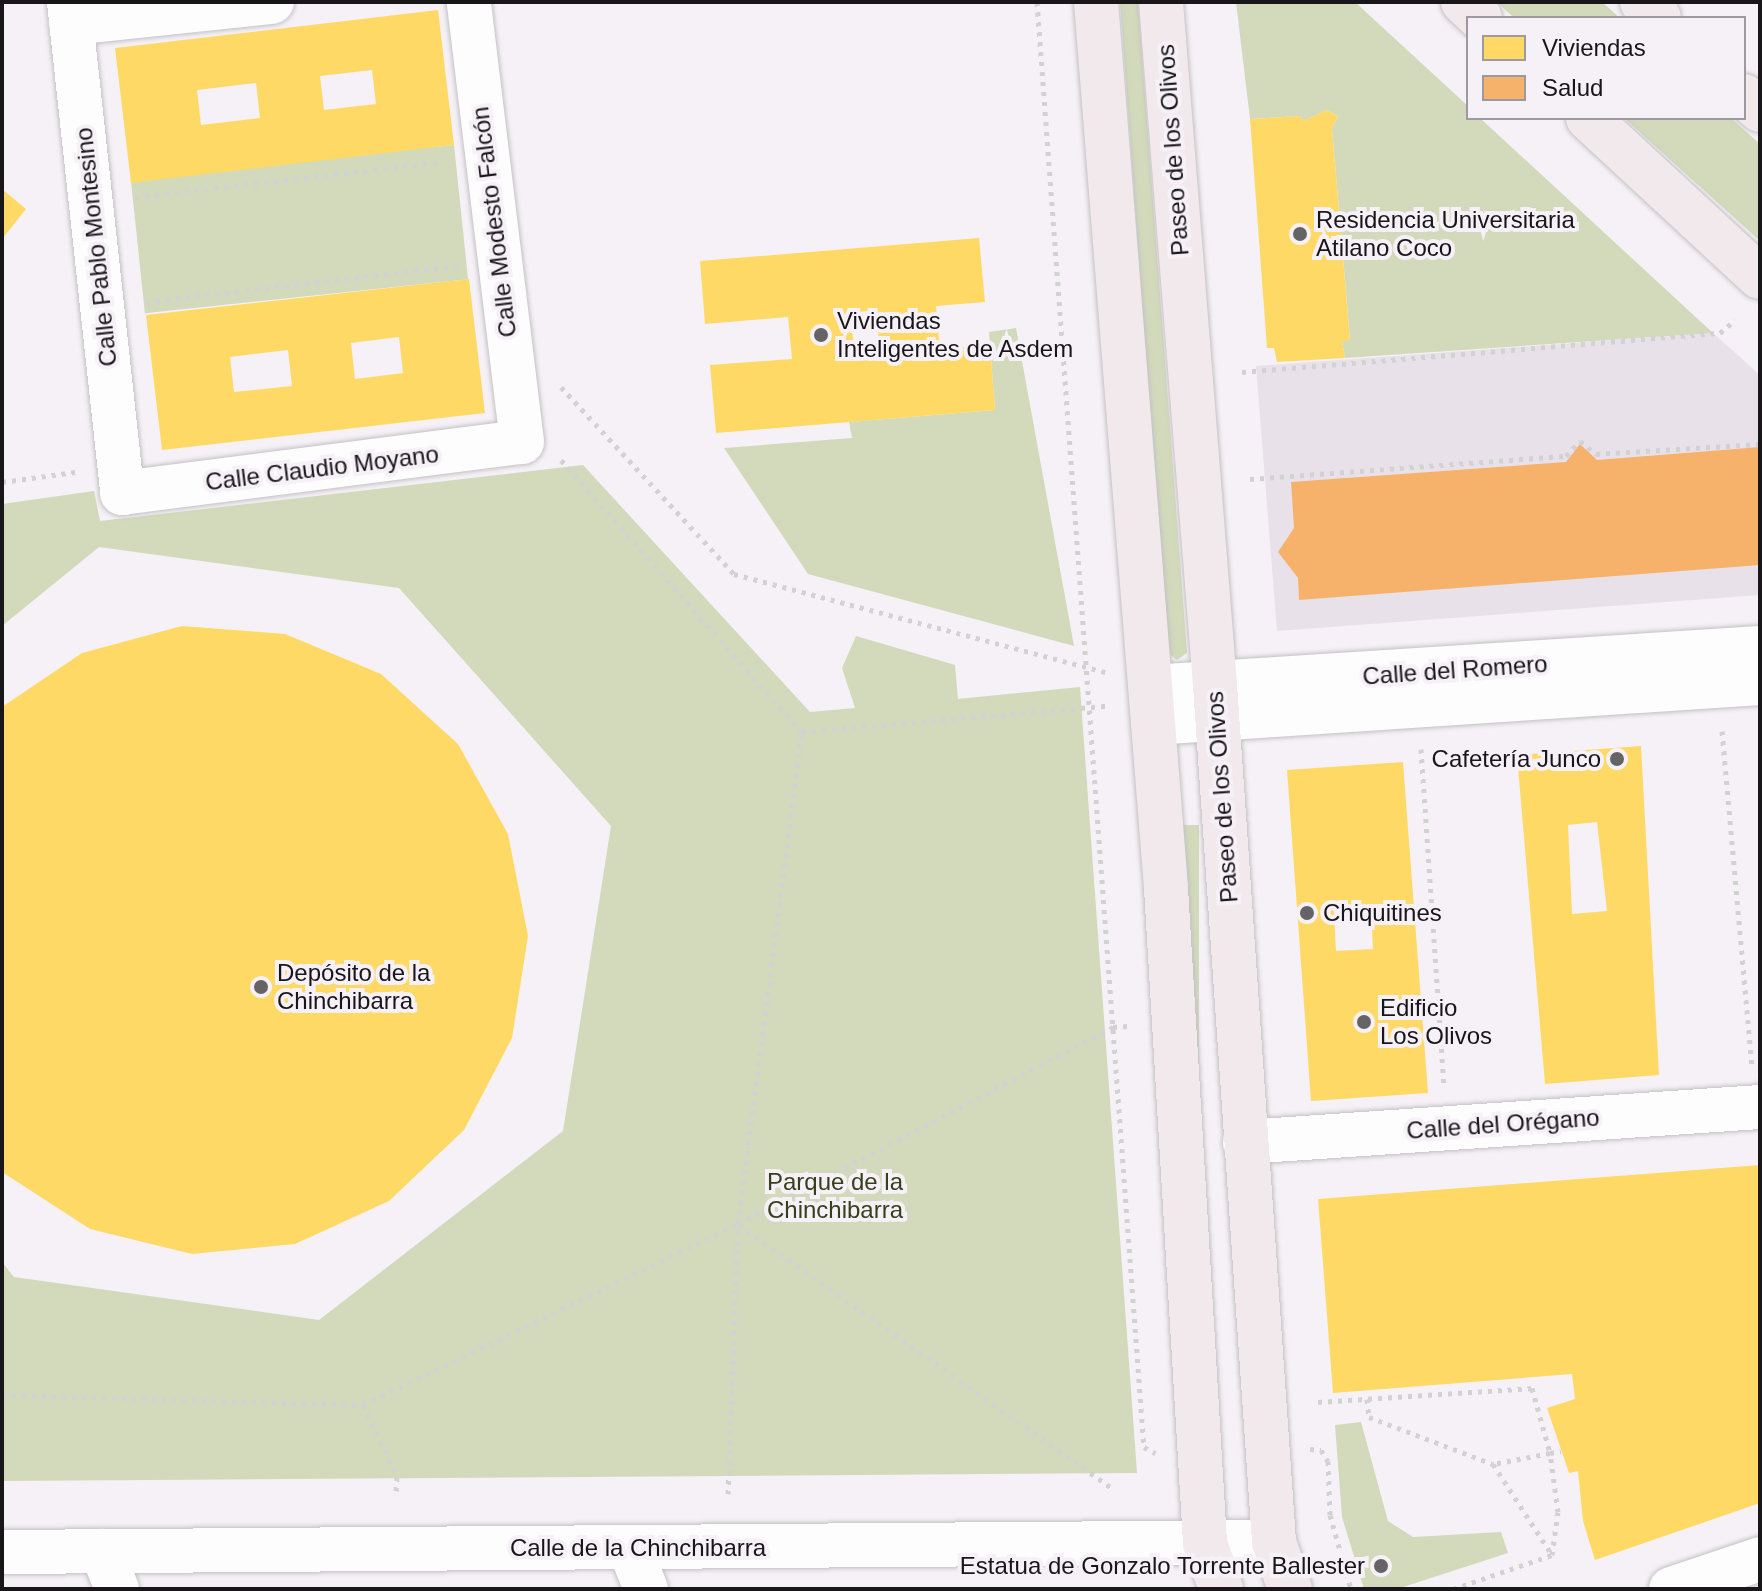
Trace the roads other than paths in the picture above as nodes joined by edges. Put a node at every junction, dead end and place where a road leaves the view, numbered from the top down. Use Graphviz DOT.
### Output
graph roads {
  1 [pos="272,2"];
  2 [pos="469,2"];
  3 [pos="1096,2"];
  4 [pos="1161,2"];
  5 [pos="1463,2"];
  6 [pos="1642,2"];
  7 [pos="70,12"];
  8 [pos="1478,16"];
  9 [pos="1657,16"];
  10 [pos="1590,120"];
  11 [pos="1760,277"];
  12 [pos="522,442"];
  13 [pos="121,479"];
  14 [pos="1760,648"];
  15 [pos="1760,683"];
  16 [pos="1216,702"];
  17 [pos="1152,705"];
  18 [pos="1756,1092"];
  19 [pos="1245,1142"];
  20 [pos="1274,1542"];
  21 [pos="1205,1543"];
  22 [pos="630,1549"];
  23 [pos="2,1552"];
  24 [pos="1760,1559"];
  25 [pos="110,1570"];
  26 [pos="646,1589"];
  27 [pos="1221,1589"];
  28 [pos="1290,1589"];
  29 [pos="1671,1589"];
  1 -- 7 [label="street"];
  2 -- 12 [label="street, Calle Modesto Falcón"];
  3 -- 17 [label="main road"];
  4 -- 16 [label="main road, Paseo de los Olivos"];
  5 -- 8 [label="main road"];
  6 -- 9 [label="main road"];
  7 -- 13 [label="street, Calle Pablo Montesino"];
  10 -- 11 [label="main road"];
  12 -- 13 [label="street, Calle Claudio Moyano"];
  14 -- 16 [label="street, Calle del Romero"];
  15 -- 16 [label="street, Calle del Romero"];
  16 -- 17 [label="street, Calle del Romero"];
  16 -- 19 [label="main road, Paseo de los Olivos"];
  17 -- 21 [label="main road"];
  18 -- 19 [label="street, Calle del Orégano"];
  19 -- 20 [label="main road, Paseo de los Olivos"];
  20 -- 21 [label="street, Calle de la Chinchibarra"];
  20 -- 28 [label="main road, Paseo de los Olivos"];
  21 -- 22 [label="street, Calle de la Chinchibarra"];
  21 -- 27 [label="main road"];
  22 -- 25 [label="street, Calle de la Chinchibarra"];
  22 -- 26 [label="street"];
  23 -- 25 [label="street, Calle de la Chinchibarra"];
  24 -- 29 [label="street"];
}
